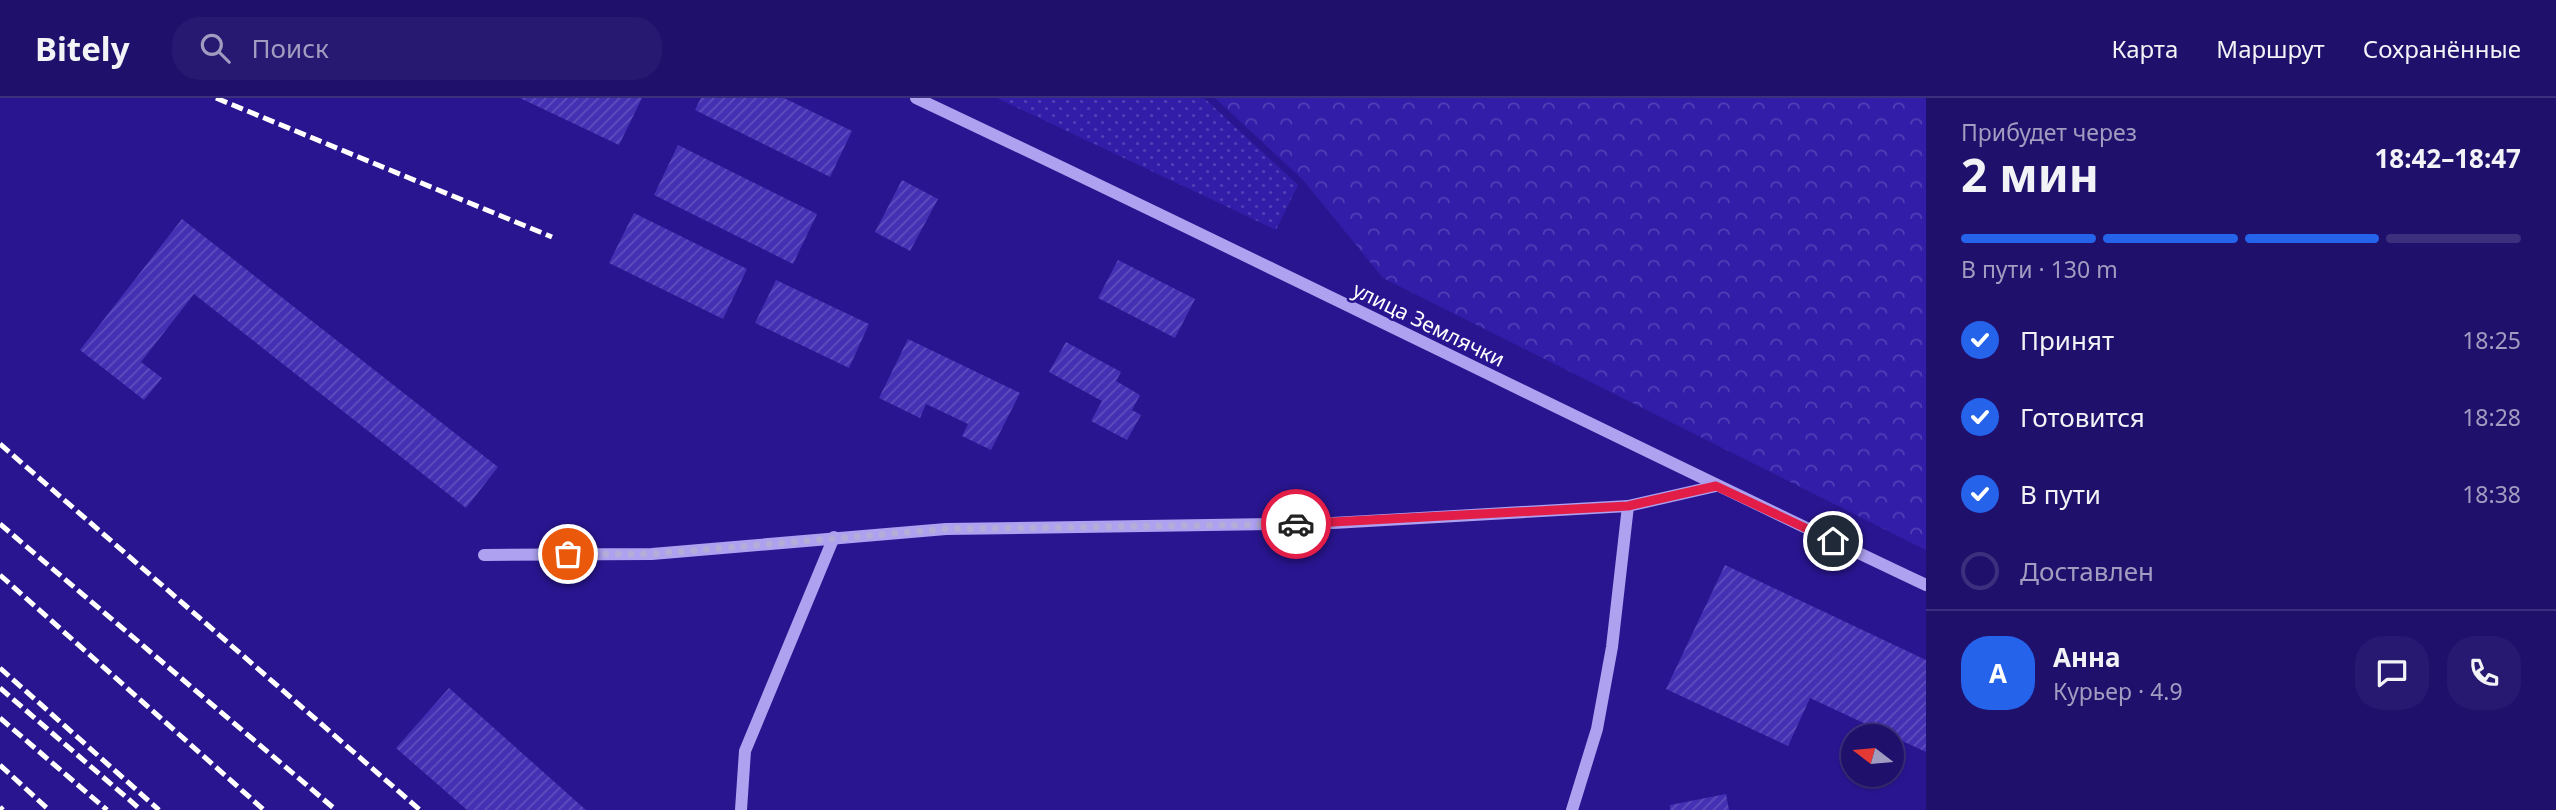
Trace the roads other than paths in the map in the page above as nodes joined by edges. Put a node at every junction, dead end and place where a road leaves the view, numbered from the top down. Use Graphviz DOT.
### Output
graph roads {
  1 [pos="916,98"];
  2 [pos="1716,486"];
  3 [pos="1628,506"];
  4 [pos="834,537"];
  5 [pos="484,555"];
  6 [pos="1926,585"];
  7 [pos="741,810"];
  8 [pos="1572,810"];
  1 -- 2 [label="street, улица Землячки"];
  2 -- 3 [label="street"];
  2 -- 6 [label="street, улица Землячки"];
  3 -- 4 [label="street"];
  3 -- 8 [label="street"];
  4 -- 5 [label="street"];
  4 -- 7 [label="street"];
}
